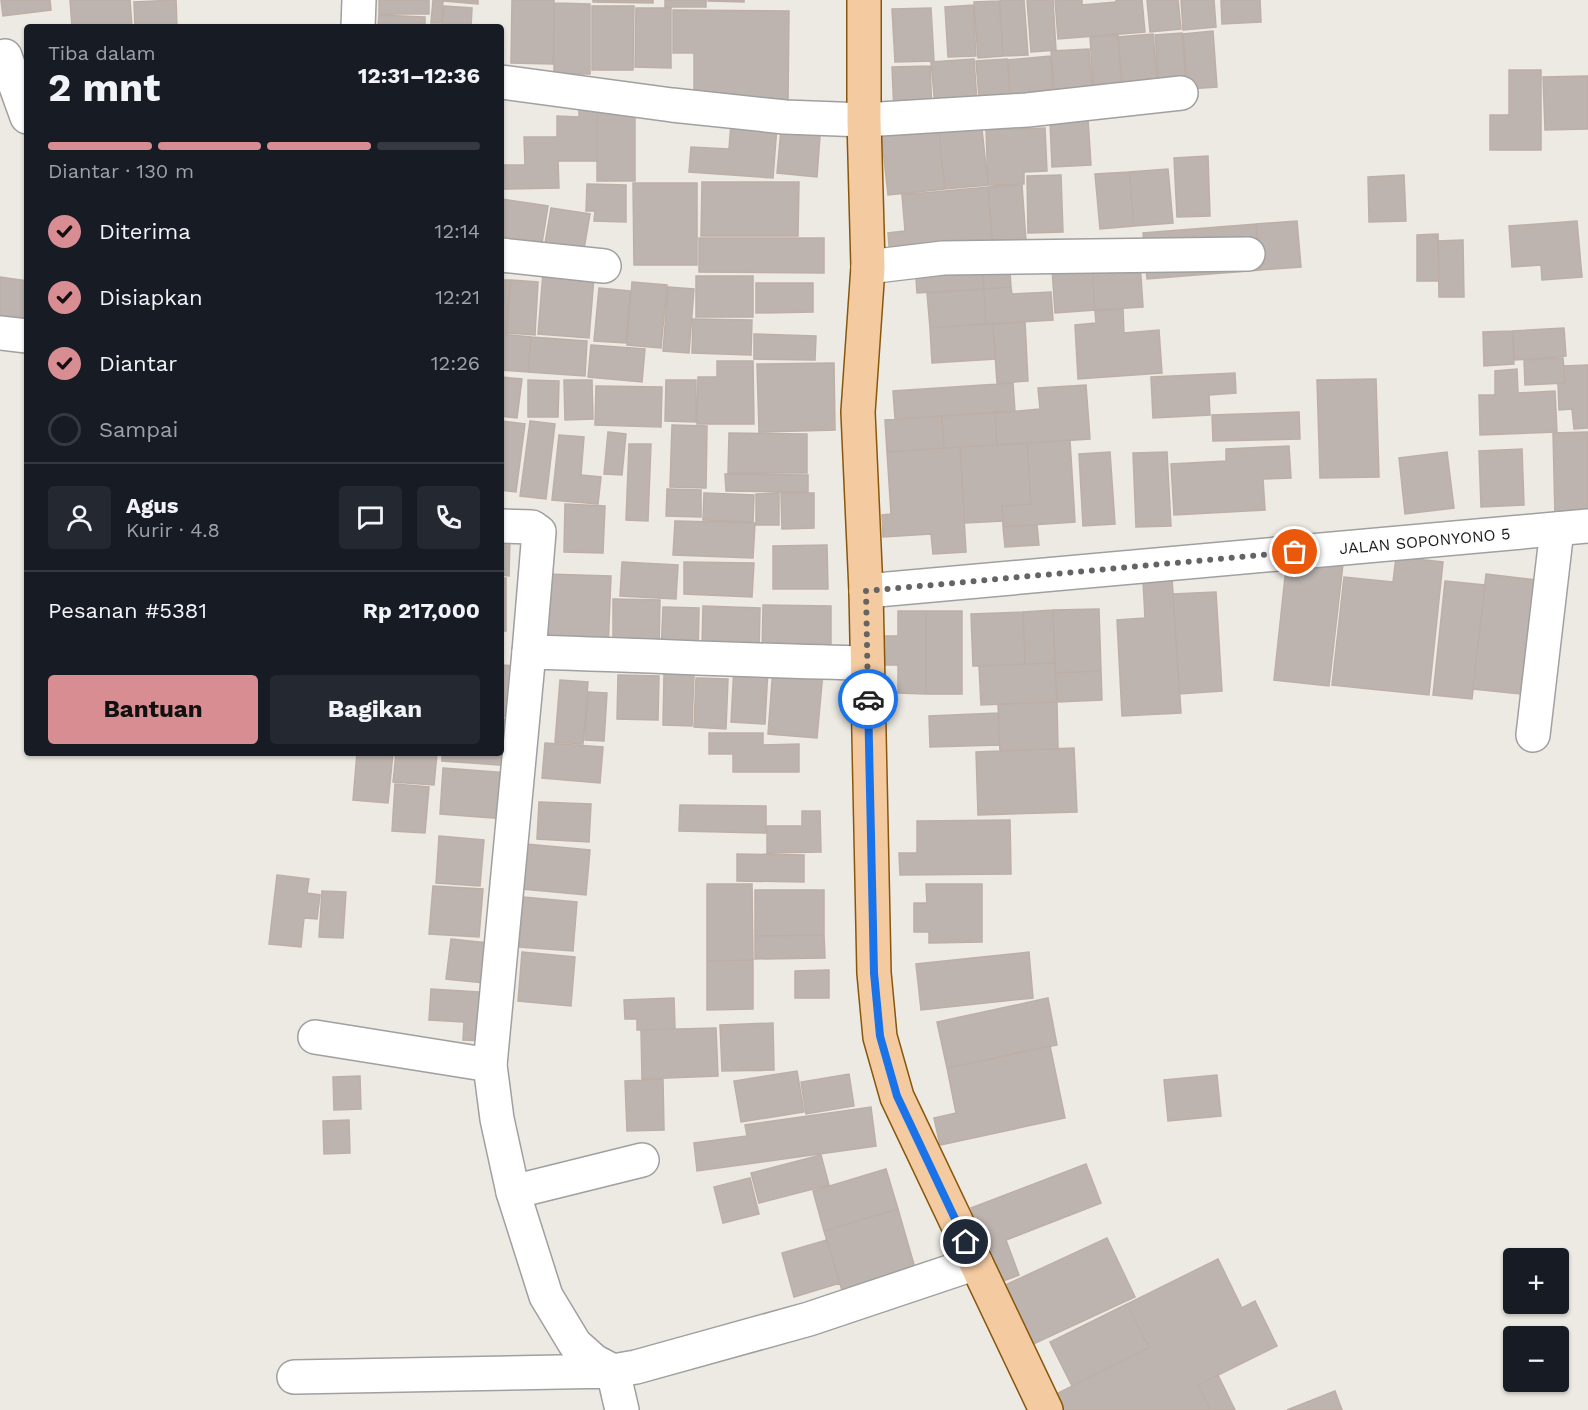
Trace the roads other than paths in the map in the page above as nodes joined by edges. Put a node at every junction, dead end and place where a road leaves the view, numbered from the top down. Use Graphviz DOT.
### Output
graph roads {
  1 [pos="359,0"];
  2 [pos="864,0"];
  3 [pos="358,24"];
  4 [pos="11,55"];
  5 [pos="504,82"];
  6 [pos="1181,93"];
  7 [pos="24,105"];
  8 [pos="864,120"];
  9 [pos="1248,254"];
  10 [pos="504,255"];
  11 [pos="604,266"];
  12 [pos="868,267"];
  13 [pos="0,333"];
  14 [pos="24,336"];
  15 [pos="504,526"];
  16 [pos="1573,528"];
  17 [pos="866,591"];
  18 [pos="529,652"];
  19 [pos="867,663"];
  20 [pos="1533,735"];
  21 [pos="315,1038"];
  22 [pos="490,1065"];
  23 [pos="642,1160"];
  24 [pos="513,1192"];
  25 [pos="976,1263"];
  26 [pos="613,1371"];
  27 [pos="294,1377"];
  28 [pos="622,1410"];
  29 [pos="1046,1410"];
  1 -- 3 [label="street"];
  2 -- 8 [label="main road"];
  4 -- 7 [label="street"];
  5 -- 8 [label="street"];
  6 -- 8 [label="street"];
  8 -- 12 [label="main road"];
  9 -- 12 [label="street"];
  10 -- 11 [label="street"];
  12 -- 17 [label="main road"];
  13 -- 14 [label="street"];
  15 -- 18 [label="street"];
  16 -- 17 [label="street, JALAN SOPONYONO 5"];
  16 -- 20 [label="street"];
  17 -- 19 [label="main road"];
  18 -- 19 [label="street"];
  18 -- 22 [label="street"];
  19 -- 25 [label="main road"];
  21 -- 22 [label="street"];
  22 -- 24 [label="street"];
  23 -- 24 [label="street"];
  24 -- 26 [label="street"];
  25 -- 26 [label="street"];
  25 -- 29 [label="main road"];
  26 -- 27 [label="street"];
  26 -- 28 [label="street"];
}
